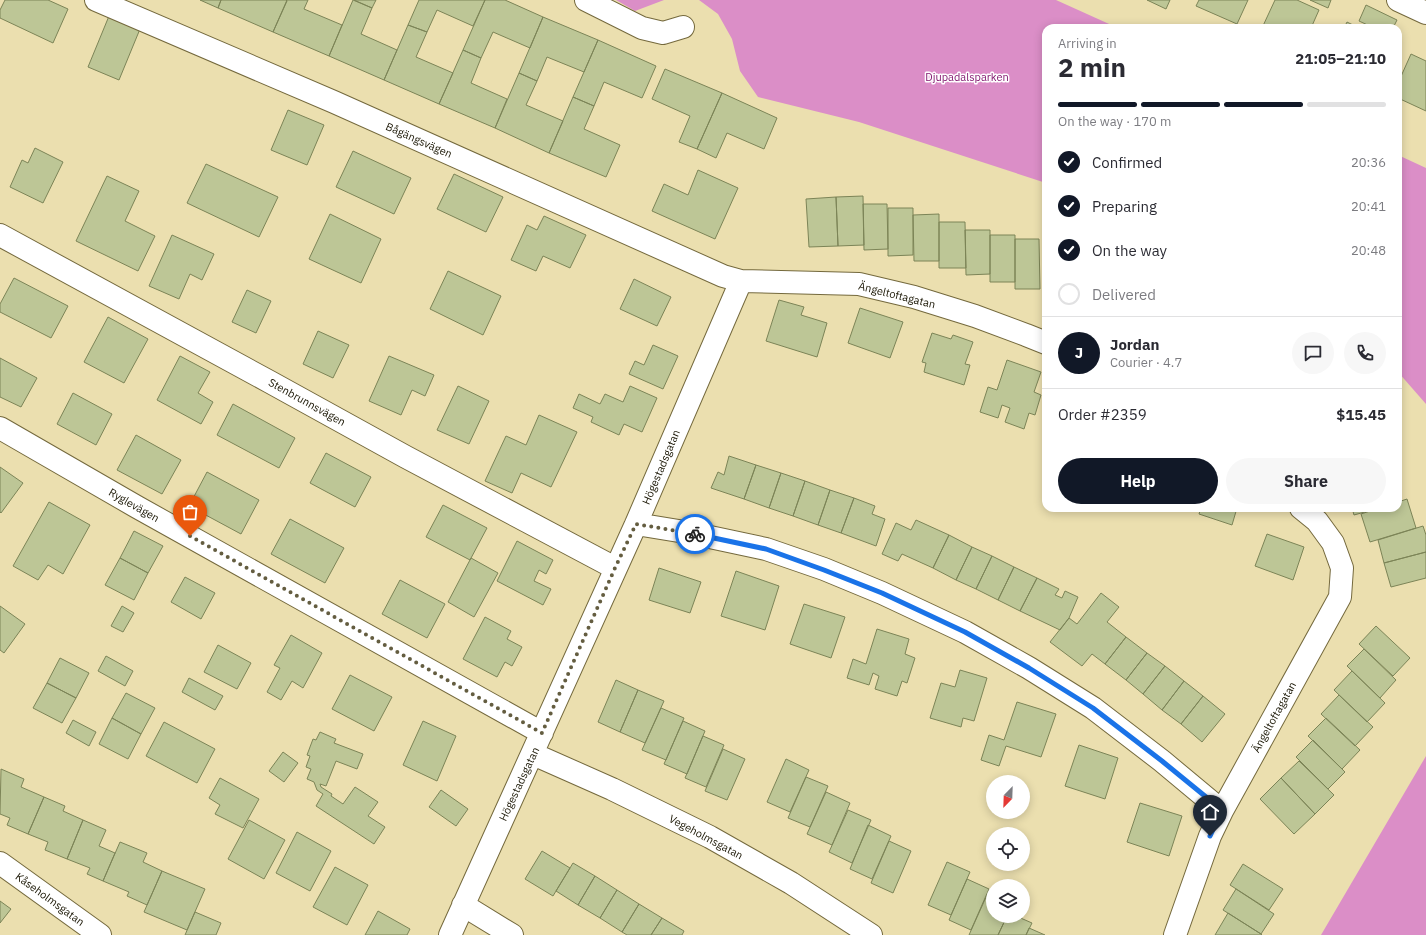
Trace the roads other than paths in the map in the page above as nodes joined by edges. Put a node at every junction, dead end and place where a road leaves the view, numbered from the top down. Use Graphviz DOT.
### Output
graph roads {
  1 [pos="96,0"];
  2 [pos="586,0"];
  3 [pos="1398,0"];
  4 [pos="1426,13"];
  5 [pos="683,27"];
  6 [pos="0,235"];
  7 [pos="741,281"];
  8 [pos="1042,342"];
  9 [pos="0,428"];
  10 [pos="1306,512"];
  11 [pos="636,524"];
  12 [pos="615,568"];
  13 [pos="542,733"];
  14 [pos="533,754"];
  15 [pos="1222,810"];
  16 [pos="0,863"];
  17 [pos="463,905"];
  18 [pos="100,935"];
  19 [pos="450,935"];
  20 [pos="512,935"];
  21 [pos="871,935"];
  22 [pos="1174,935"];
  1 -- 7 [label="street, Bågängsvägen"];
  2 -- 5 [label="street"];
  3 -- 4 [label="street"];
  6 -- 12 [label="street, Stenbrunnsvägen"];
  7 -- 8 [label="street, Ängeltoftagatan"];
  7 -- 11 [label="street, Högestadsgatan"];
  9 -- 13 [label="street, Ryglevägen"];
  10 -- 15 [label="street, Ängeltoftagatan"];
  11 -- 12 [label="street, Högestadsgatan"];
  11 -- 15 [label="street"];
  12 -- 13 [label="street, Högestadsgatan"];
  13 -- 14 [label="street, Högestadsgatan"];
  14 -- 17 [label="street, Högestadsgatan"];
  14 -- 21 [label="street, Vegeholmsgatan"];
  15 -- 22 [label="street, Ängeltoftagatan"];
  16 -- 18 [label="street, Kåseholmsgatan"];
  17 -- 19 [label="street, Högestadsgatan"];
  17 -- 20 [label="street"];
}
